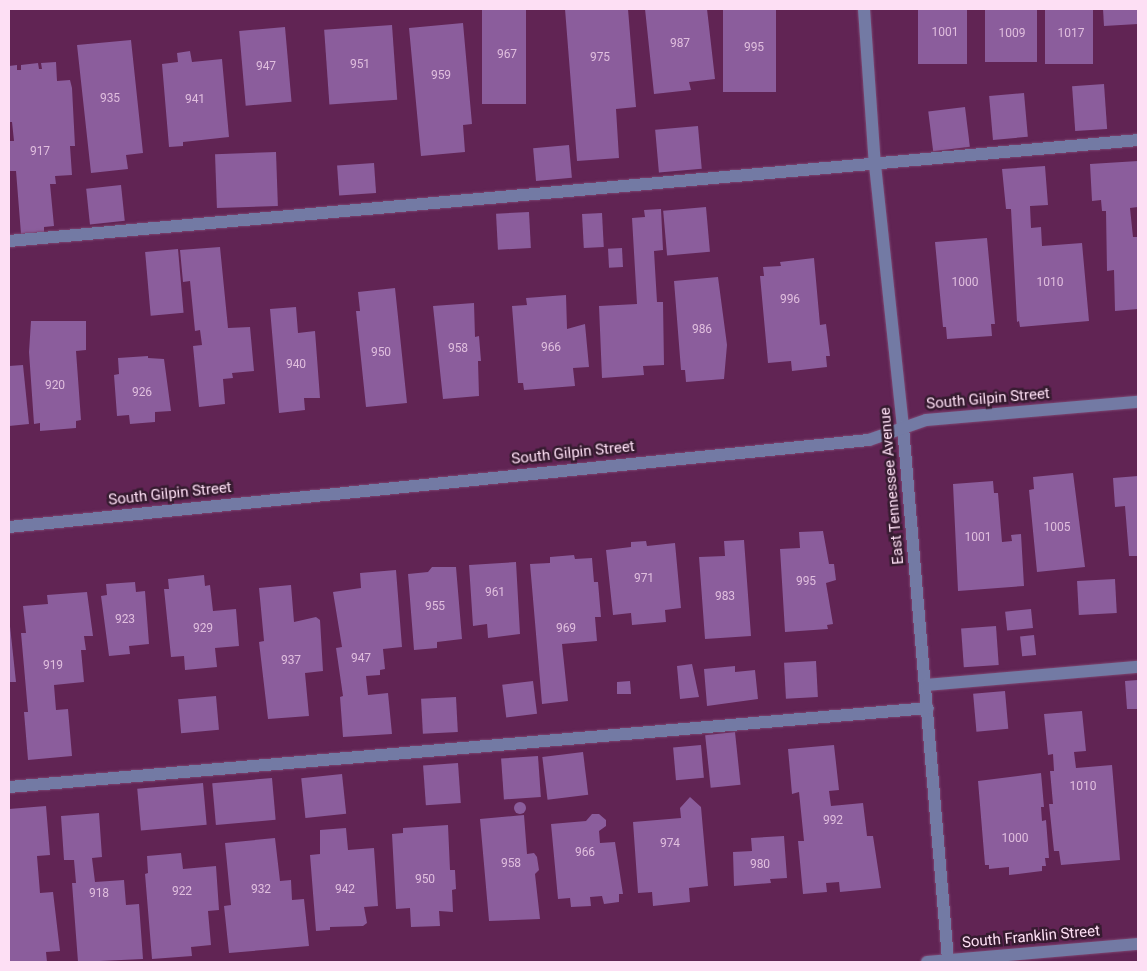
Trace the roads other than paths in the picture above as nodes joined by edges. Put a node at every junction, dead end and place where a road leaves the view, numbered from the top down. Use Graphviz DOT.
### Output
graph roads {
  1 [pos="864,9"];
  2 [pos="1138,140"];
  3 [pos="875,165"];
  4 [pos="9,241"];
  5 [pos="1138,402"];
  6 [pos="904,427"];
  7 [pos="9,527"];
  8 [pos="1138,666"];
  9 [pos="926,685"];
  10 [pos="928,708"];
  11 [pos="9,787"];
  12 [pos="1138,944"];
  13 [pos="948,960"];
  14 [pos="927,962"];
  1 -- 3 [label="street, East Tennessee Avenue"];
  2 -- 3 [label="street"];
  3 -- 4 [label="street"];
  3 -- 6 [label="street, East Tennessee Avenue"];
  5 -- 6 [label="street, South Gilpin Street"];
  6 -- 7 [label="street, South Gilpin Street"];
  6 -- 9 [label="street, East Tennessee Avenue"];
  8 -- 9 [label="street"];
  9 -- 10 [label="street, East Tennessee Avenue"];
  10 -- 11 [label="street"];
  10 -- 13 [label="street, East Tennessee Avenue"];
  12 -- 13 [label="street, South Franklin Street"];
  13 -- 14 [label="street, South Franklin Street"];
}
